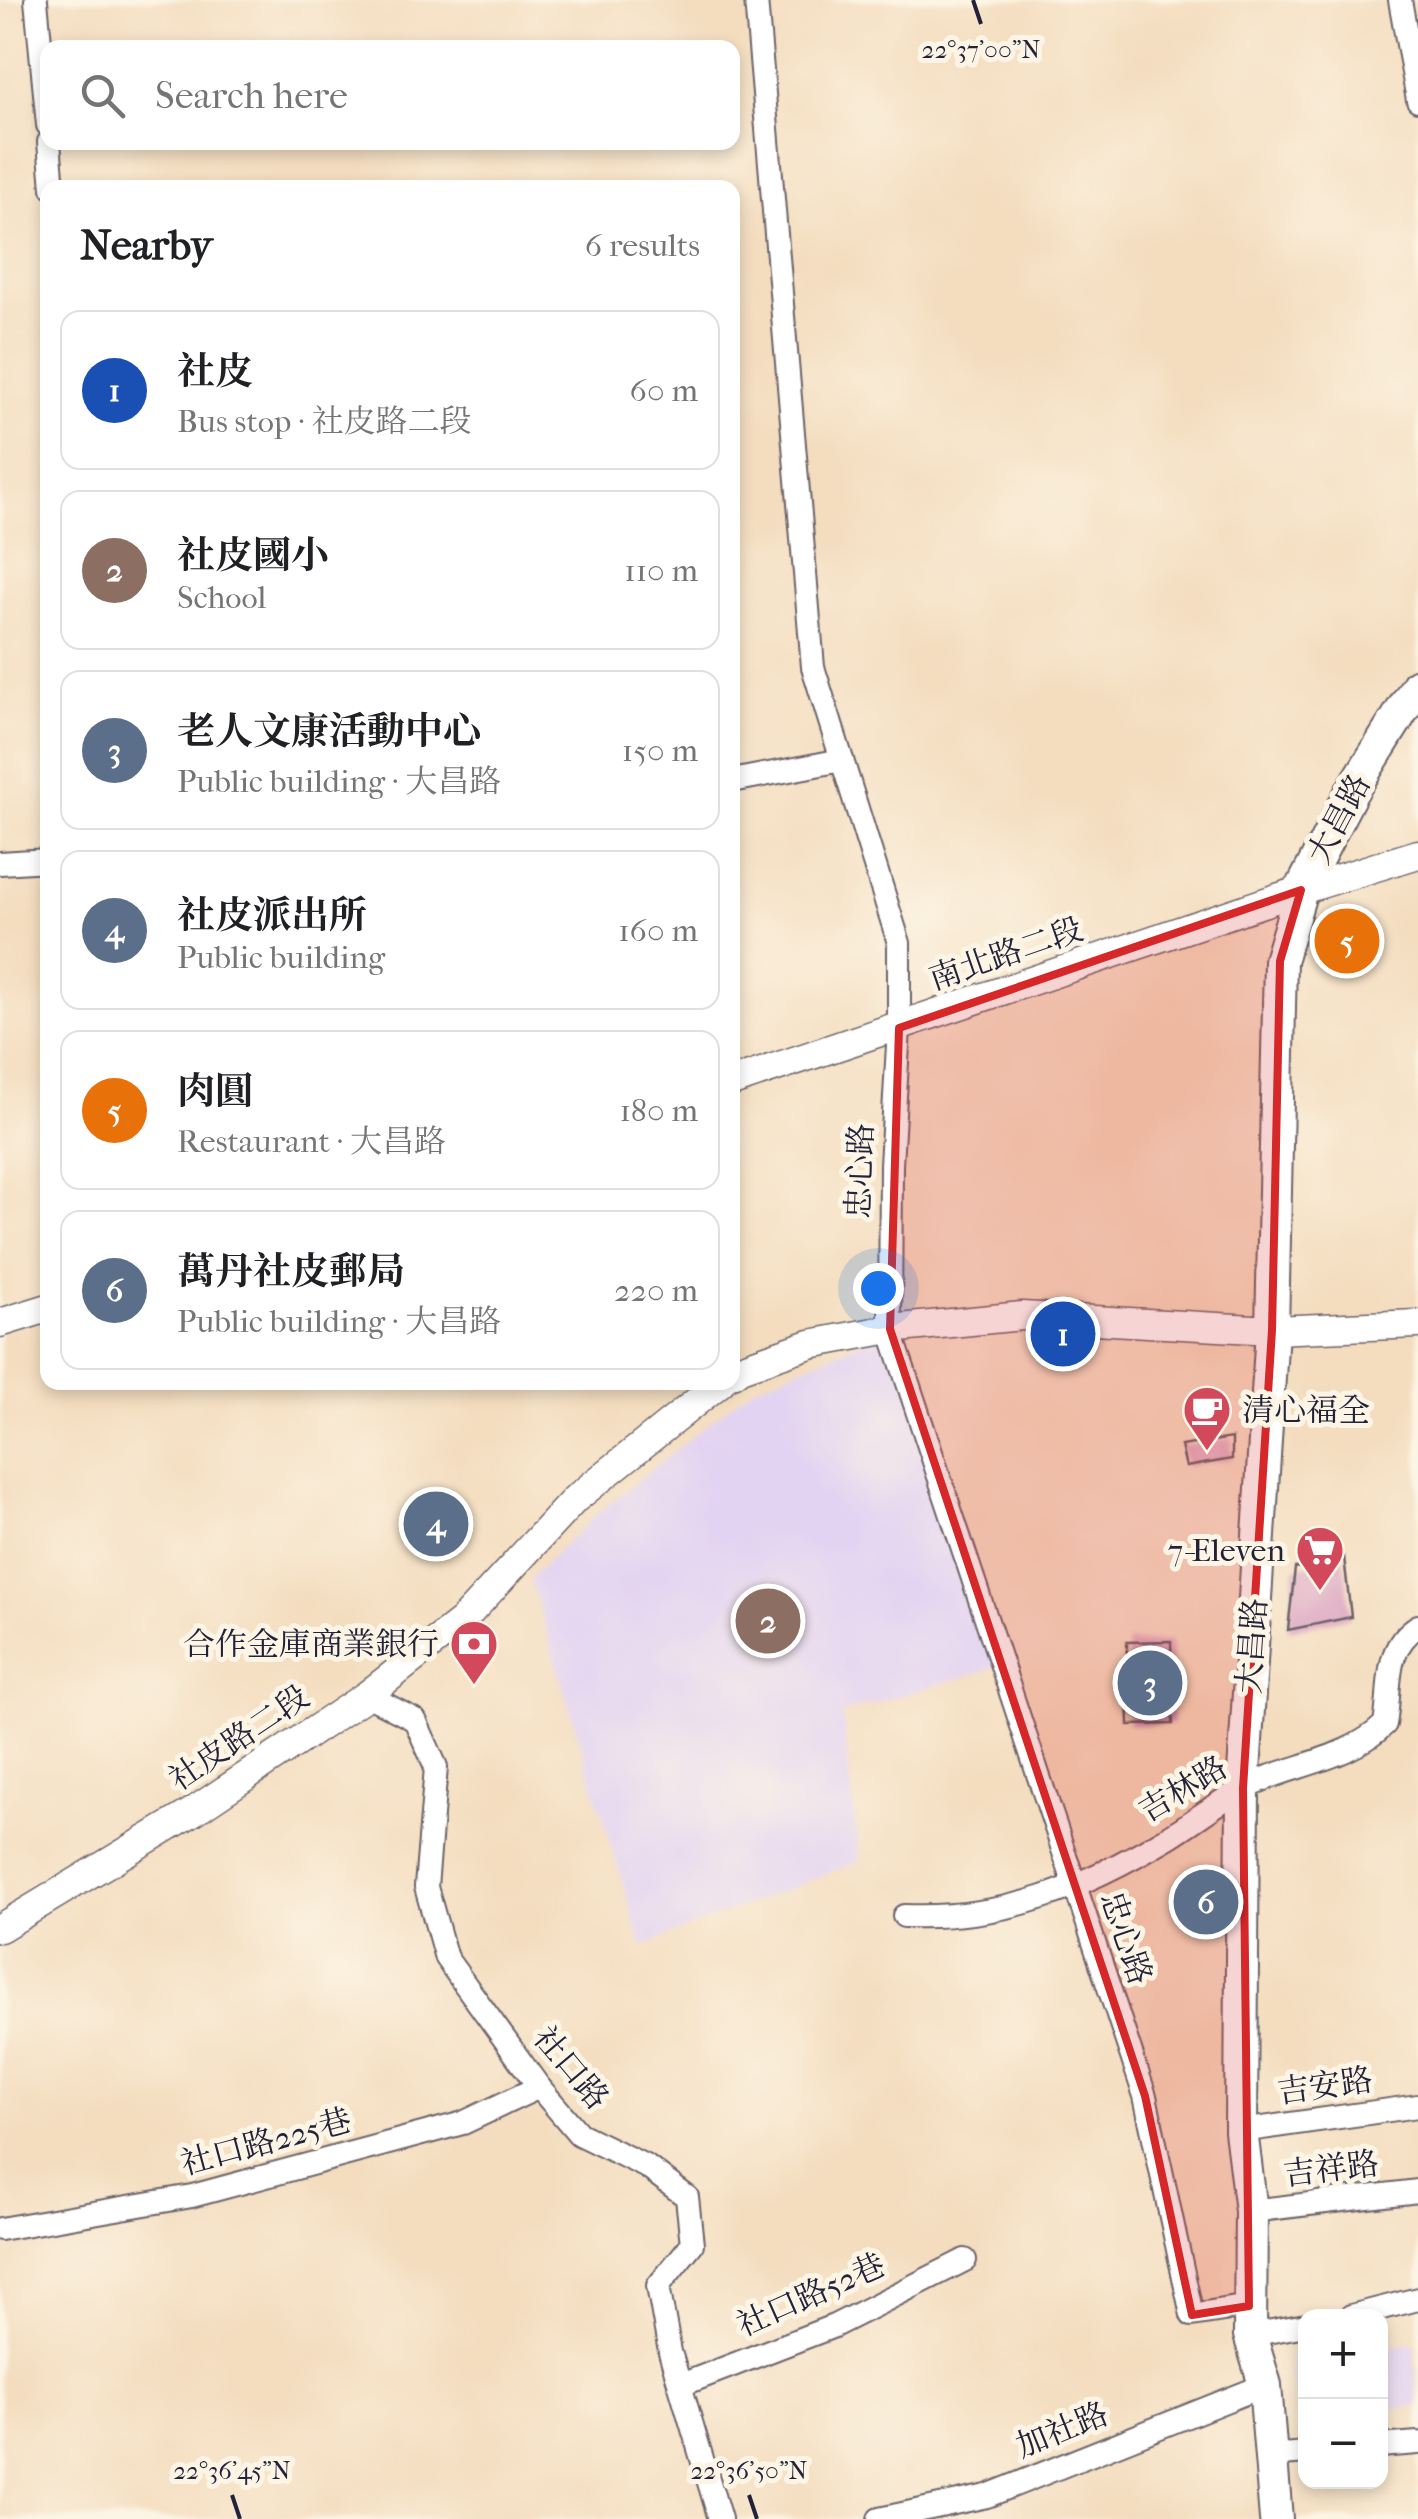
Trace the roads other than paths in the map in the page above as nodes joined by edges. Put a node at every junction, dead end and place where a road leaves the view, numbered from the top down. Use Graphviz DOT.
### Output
graph roads {
  1 [pos="36,0"];
  2 [pos="756,0"];
  3 [pos="1400,0"];
  4 [pos="40,41"];
  5 [pos="1418,100"];
  6 [pos="50,150"];
  7 [pos="52,180"];
  8 [pos="1418,685"];
  9 [pos="842,760"];
  10 [pos="740,779"];
  11 [pos="1418,854"];
  12 [pos="40,860"];
  13 [pos="0,862"];
  14 [pos="1301,890"];
  15 [pos="898,1028"];
  16 [pos="740,1079"];
  17 [pos="40,1310"];
  18 [pos="0,1323"];
  19 [pos="1418,1324"];
  20 [pos="890,1329"];
  21 [pos="1272,1330"];
  22 [pos="740,1368"];
  23 [pos="711,1390"];
  24 [pos="1418,1626"];
  25 [pos="368,1695"];
  26 [pos="1243,1788"];
  27 [pos="1073,1886"];
  28 [pos="904,1916"];
  29 [pos="0,1928"];
  30 [pos="539,2087"];
  31 [pos="1418,2106"];
  32 [pos="1241,2131"];
  33 [pos="1418,2191"];
  34 [pos="1251,2211"];
  35 [pos="0,2230"];
  36 [pos="965,2260"];
  37 [pos="1418,2299"];
  38 [pos="1379,2309"];
  39 [pos="1250,2320"];
  40 [pos="1298,2324"];
  41 [pos="681,2385"];
  42 [pos="1265,2386"];
  43 [pos="1418,2443"];
  44 [pos="1388,2445"];
  45 [pos="1298,2454"];
  46 [pos="1271,2456"];
  47 [pos="991,2508"];
  48 [pos="720,2519"];
  49 [pos="880,2519"];
  50 [pos="1276,2519"];
  1 -- 4 [label="street"];
  2 -- 9 [label="street, 忠心路"];
  3 -- 5 [label="street"];
  6 -- 7 [label="street"];
  8 -- 14 [label="main road, 大昌路"];
  9 -- 10 [label="street"];
  9 -- 15 [label="street, 忠心路"];
  11 -- 14 [label="street, 南北路二段"];
  12 -- 13 [label="street"];
  14 -- 15 [label="street, 南北路二段"];
  14 -- 21 [label="main road, 大昌路"];
  15 -- 16 [label="street, 南北路二段"];
  15 -- 20 [label="street, 忠心路"];
  17 -- 18 [label="street"];
  19 -- 21 [label="street"];
  20 -- 21 [label="street"];
  20 -- 22 [label="street"];
  20 -- 27 [label="street, 忠心路"];
  21 -- 26 [label="main road, 大昌路"];
  23 -- 25 [label="street, 社皮路二段"];
  24 -- 26 [label="street, 吉林路"];
  25 -- 29 [label="street, 社皮路二段"];
  25 -- 30 [label="street, 社口路"];
  26 -- 27 [label="street, 吉林路"];
  26 -- 32 [label="main road, 大昌路"];
  27 -- 28 [label="street, 吉林路"];
  27 -- 39 [label="street, 忠心路"];
  30 -- 35 [label="street, 社口路225巷"];
  30 -- 41 [label="street, 社口路"];
  31 -- 32 [label="street, 吉安路"];
  32 -- 34 [label="main road, 大昌路"];
  33 -- 34 [label="street, 吉祥路"];
  34 -- 39 [label="main road, 大昌路"];
  36 -- 41 [label="street, 社口路52巷"];
  37 -- 38 [label="street"];
  39 -- 40 [label="street"];
  39 -- 42 [label="main road, 大昌路"];
  41 -- 48 [label="street, 社口路"];
  42 -- 46 [label="main road, 大昌路"];
  42 -- 47 [label="street, 加社路"];
  43 -- 44 [label="street"];
  45 -- 46 [label="street"];
  46 -- 50 [label="main road, 大昌路"];
  47 -- 49 [label="street, 加社路"];
}
